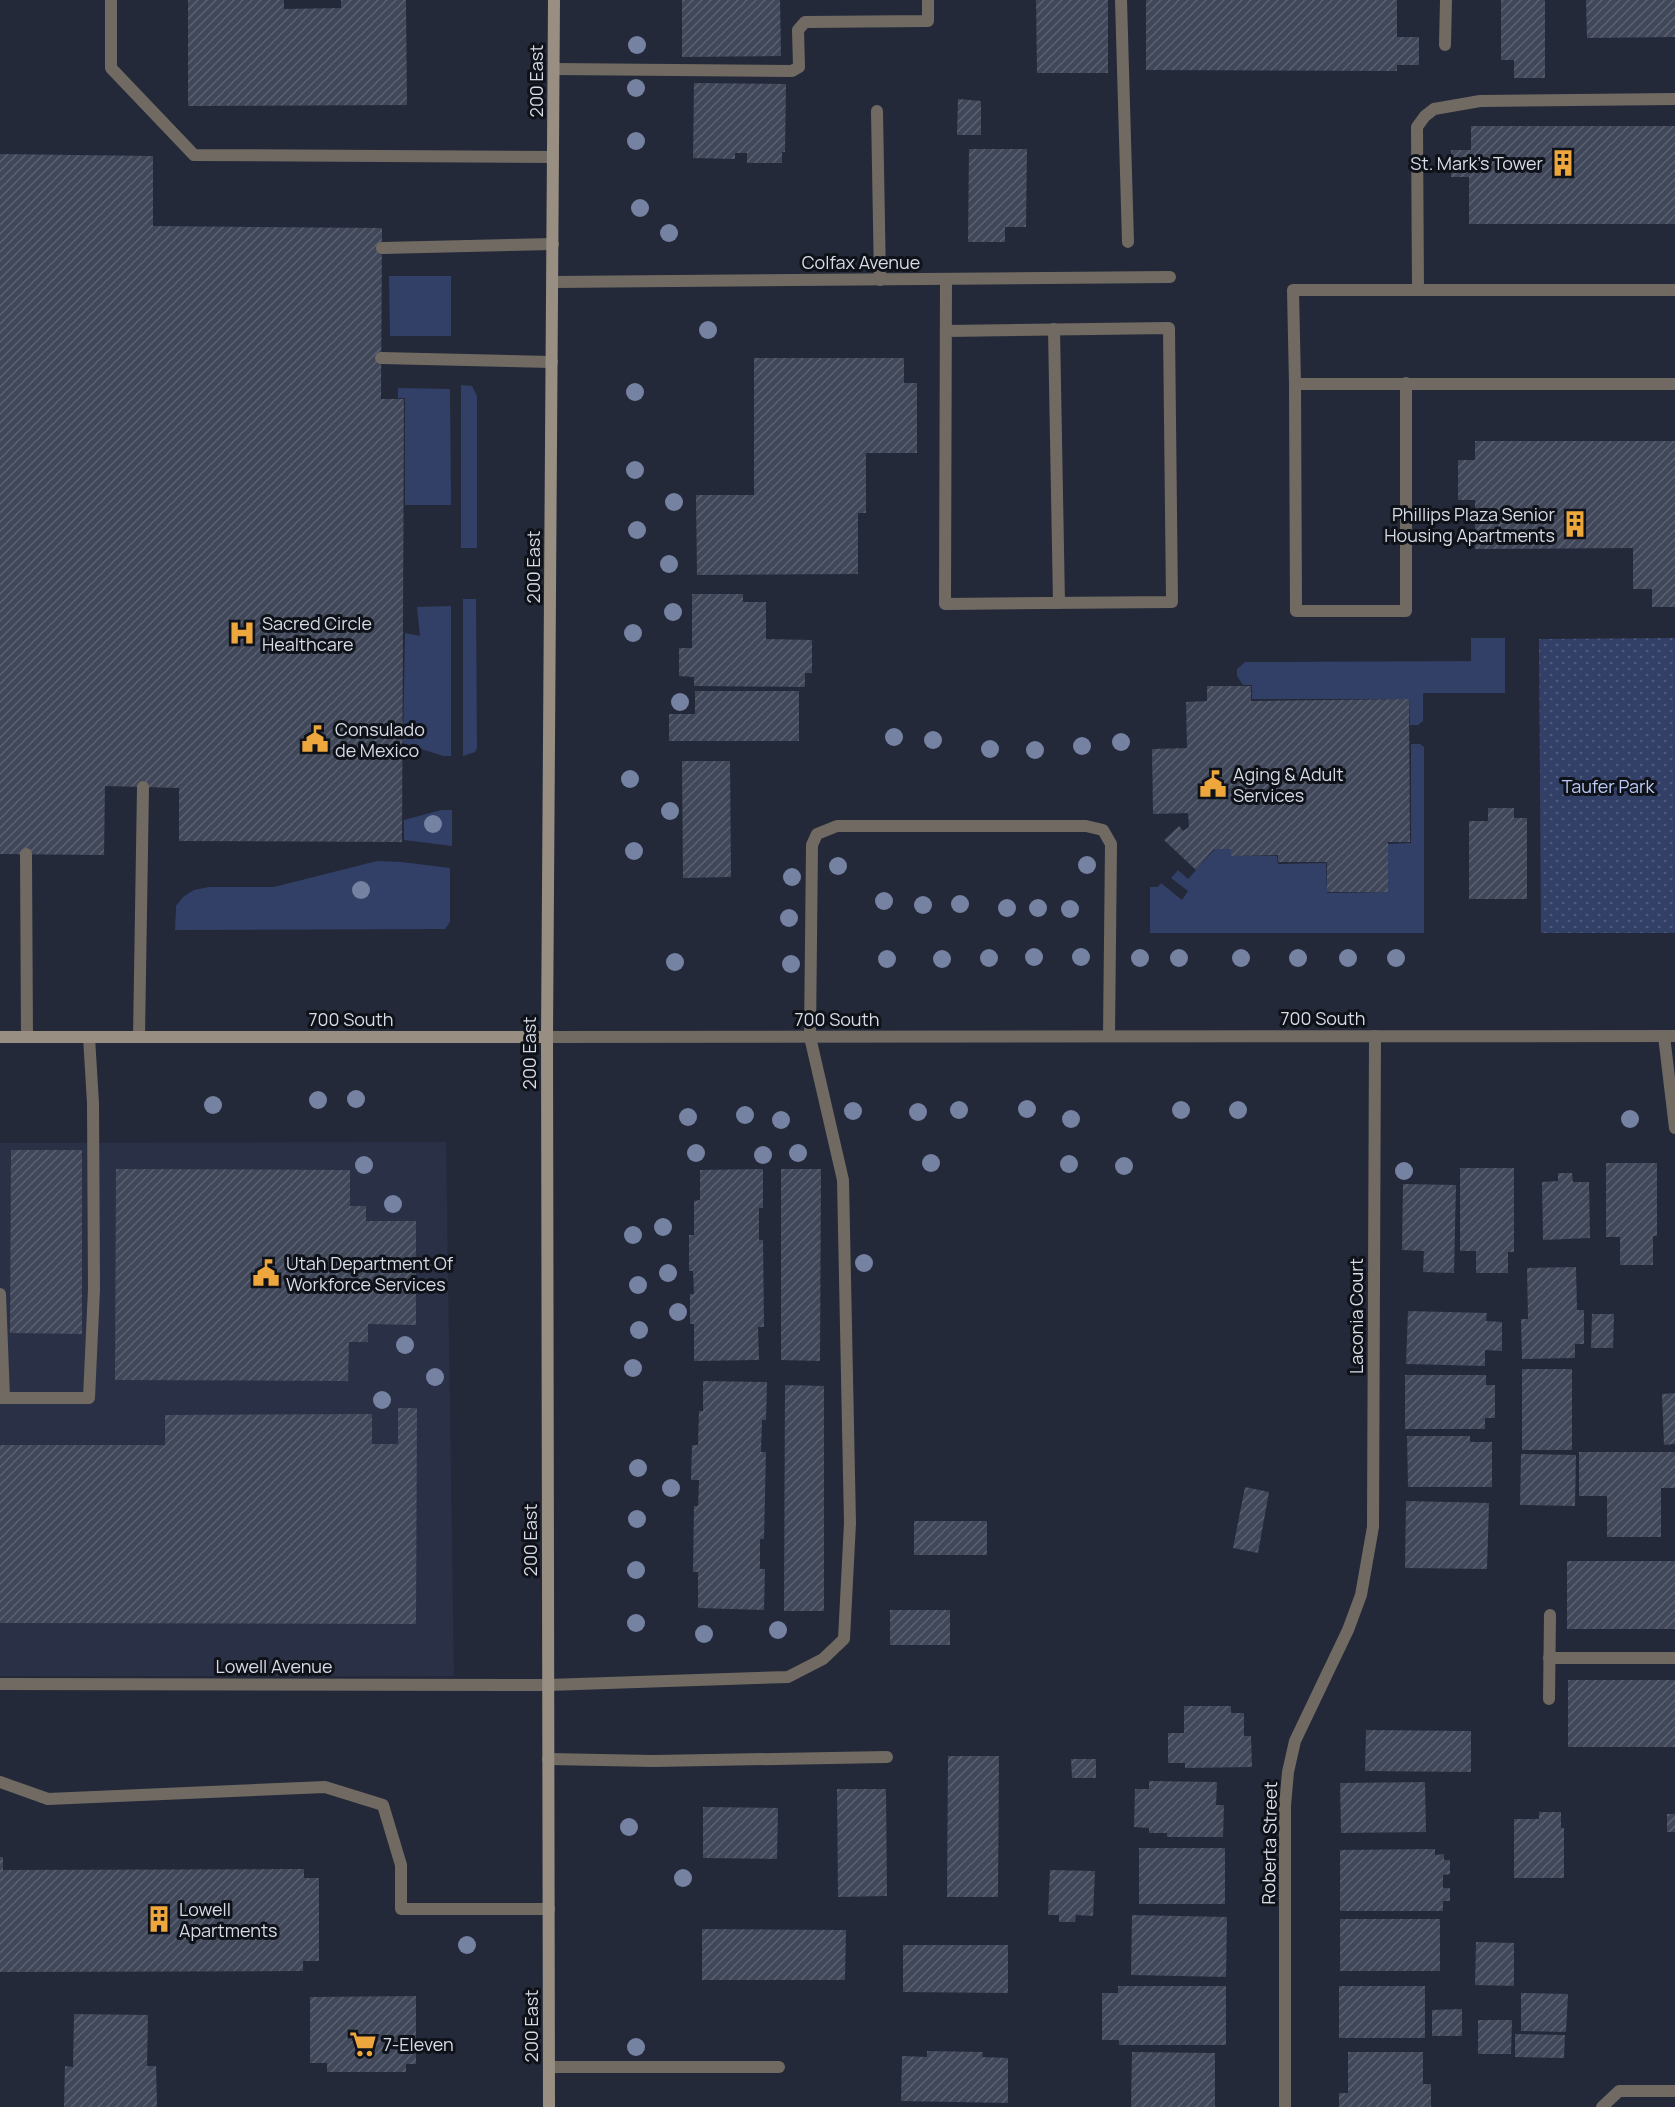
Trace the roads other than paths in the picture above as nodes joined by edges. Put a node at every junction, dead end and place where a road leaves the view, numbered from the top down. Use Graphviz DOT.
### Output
graph roads {
  1 [pos="111,0"];
  2 [pos="554,0"];
  3 [pos="928,0"];
  4 [pos="1121,0"];
  5 [pos="1446,0"];
  6 [pos="1445,45"];
  7 [pos="554,69"];
  8 [pos="1675,99"];
  9 [pos="878,111"];
  10 [pos="553,157"];
  11 [pos="1128,242"];
  12 [pos="553,244"];
  13 [pos="382,248"];
  14 [pos="1170,277"];
  15 [pos="946,279"];
  16 [pos="880,280"];
  17 [pos="553,282"];
  18 [pos="1418,290"];
  19 [pos="1675,290"];
  20 [pos="1054,329"];
  21 [pos="945,331"];
  22 [pos="381,358"];
  23 [pos="552,362"];
  24 [pos="1407,383"];
  25 [pos="1295,384"];
  26 [pos="1675,384"];
  27 [pos="1059,603"];
  28 [pos="143,787"];
  29 [pos="26,854"];
  30 [pos="1109,1036"];
  31 [pos="1375,1036"];
  32 [pos="1669,1036"];
  33 [pos="0,1037"];
  34 [pos="27,1037"];
  35 [pos="89,1037"];
  36 [pos="139,1037"];
  37 [pos="547,1037"];
  38 [pos="810,1037"];
  39 [pos="1675,1128"];
  40 [pos="0,1294"];
  41 [pos="2,1398"];
  42 [pos="1361,1595"];
  43 [pos="1550,1615"];
  44 [pos="1549,1658"];
  45 [pos="1675,1658"];
  46 [pos="0,1684"];
  47 [pos="548,1685"];
  48 [pos="1549,1698"];
  49 [pos="887,1757"];
  50 [pos="548,1760"];
  51 [pos="0,1782"];
  52 [pos="549,1909"];
  53 [pos="549,2067"];
  54 [pos="779,2067"];
  55 [pos="1675,2091"];
  56 [pos="549,2107"];
  57 [pos="1285,2107"];
  58 [pos="1602,2107"];
  1 -- 10 [label="street"];
  2 -- 7 [label="street, 200 East"];
  3 -- 7 [label="street"];
  4 -- 11 [label="street"];
  5 -- 6 [label="street"];
  7 -- 10 [label="street, 200 East"];
  8 -- 18 [label="street"];
  9 -- 16 [label="street"];
  10 -- 12 [label="street, 200 East"];
  12 -- 13 [label="street"];
  12 -- 17 [label="street, 200 East"];
  14 -- 15 [label="street, Colfax Avenue"];
  15 -- 16 [label="street, Colfax Avenue"];
  15 -- 21 [label="street"];
  16 -- 17 [label="street, Colfax Avenue"];
  17 -- 23 [label="street, 200 East"];
  18 -- 19 [label="street"];
  18 -- 25 [label="street"];
  20 -- 21 [label="street"];
  20 -- 27 [label="street"];
  20 -- 27 [label="street"];
  21 -- 27 [label="street"];
  22 -- 23 [label="street"];
  23 -- 37 [label="street, 200 East"];
  24 -- 25 [label="street"];
  24 -- 25 [label="street"];
  24 -- 26 [label="street"];
  28 -- 36 [label="street"];
  29 -- 34 [label="street"];
  30 -- 31 [label="street, 700 South"];
  30 -- 38 [label="street, 700 South"];
  30 -- 38 [label="street, Lowell Avenue"];
  31 -- 32 [label="street, 700 South"];
  31 -- 42 [label="street, Laconia Court"];
  32 -- 39 [label="street"];
  33 -- 34 [label="street, 700 South"];
  34 -- 35 [label="street, 700 South"];
  35 -- 36 [label="street, 700 South"];
  35 -- 41 [label="street"];
  36 -- 37 [label="street, 700 South"];
  37 -- 38 [label="street, 700 South"];
  37 -- 47 [label="street, 200 East"];
  38 -- 47 [label="street, Lowell Avenue"];
  40 -- 41 [label="street"];
  42 -- 57 [label="street, Roberta Street"];
  43 -- 44 [label="street"];
  44 -- 45 [label="street"];
  44 -- 48 [label="street"];
  46 -- 47 [label="street, Lowell Avenue"];
  47 -- 50 [label="street, 200 East"];
  49 -- 50 [label="street"];
  50 -- 52 [label="street, 200 East"];
  51 -- 52 [label="street"];
  52 -- 53 [label="street, 200 East"];
  53 -- 54 [label="street"];
  53 -- 56 [label="street, 200 East"];
  55 -- 58 [label="street"];
}
